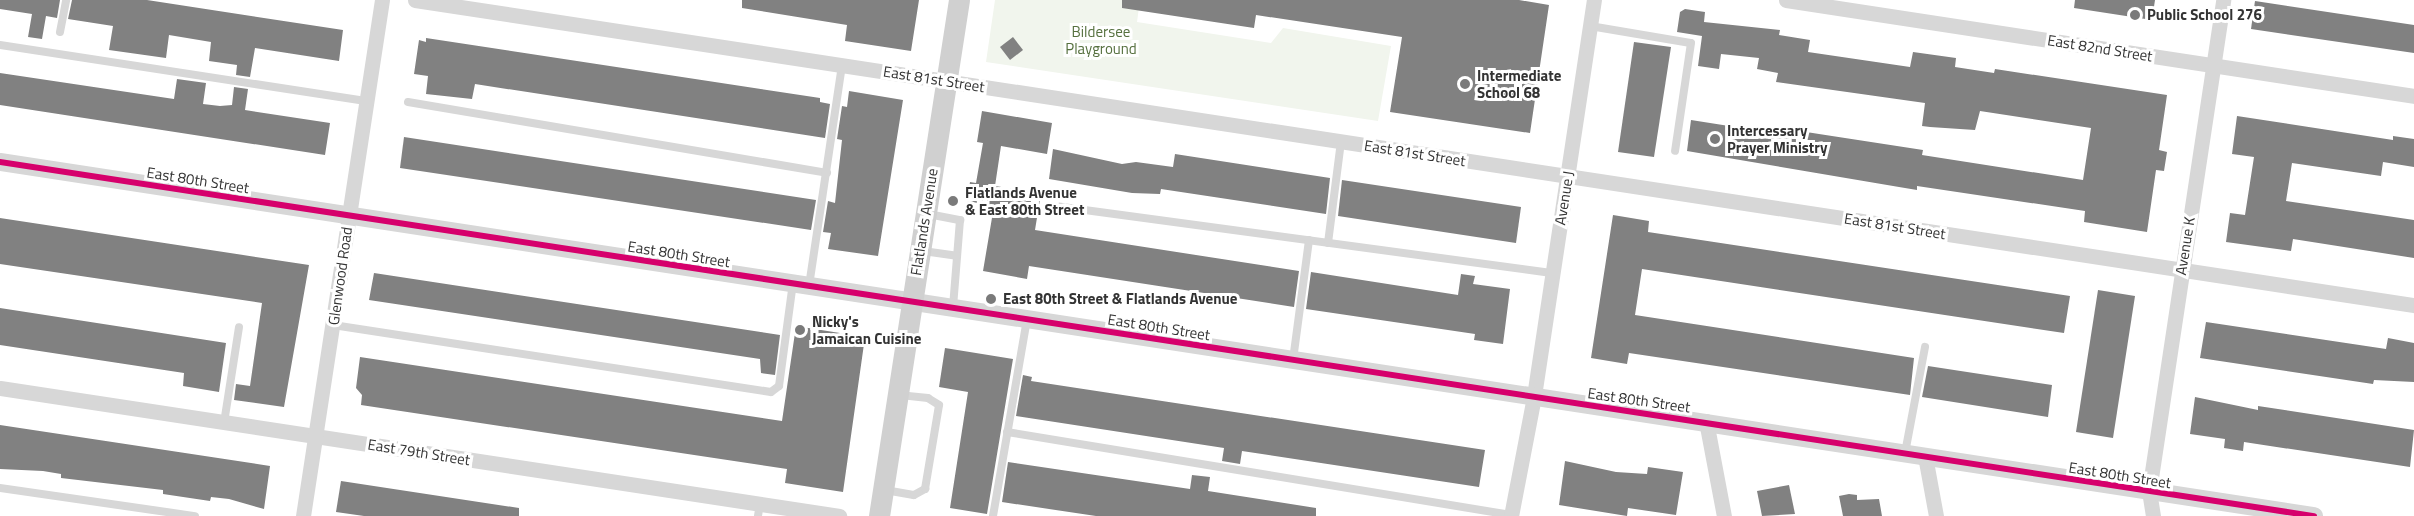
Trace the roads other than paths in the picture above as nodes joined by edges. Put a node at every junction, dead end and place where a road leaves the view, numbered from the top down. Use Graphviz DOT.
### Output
graph roads {
  1 [pos="66,0"];
  2 [pos="382,0"];
  3 [pos="415,0"];
  4 [pos="959,0"];
  5 [pos="1594,0"];
  6 [pos="1786,0"];
  7 [pos="2223,0"];
  8 [pos="1590,26"];
  9 [pos="60,32"];
  10 [pos="0,45"];
  11 [pos="842,65"];
  12 [pos="2213,65"];
  13 [pos="946,81"];
  14 [pos="2414,96"];
  15 [pos="366,101"];
  16 [pos="408,102"];
  17 [pos="1341,141"];
  18 [pos="1675,151"];
  19 [pos="0,162"];
  20 [pos="826,173"];
  21 [pos="1568,176"];
  22 [pos="1055,206"];
  23 [pos="926,213"];
  24 [pos="349,215"];
  25 [pos="1309,240"];
  26 [pos="1328,243"];
  27 [pos="920,251"];
  28 [pos="957,256"];
  29 [pos="2182,270"];
  30 [pos="1552,273"];
  31 [pos="801,285"];
  32 [pos="912,302"];
  33 [pos="2414,305"];
  34 [pos="953,308"];
  35 [pos="1027,319"];
  36 [pos="333,325"];
  37 [pos="239,327"];
  38 [pos="1924,347"];
  39 [pos="1293,360"];
  40 [pos="0,388"];
  41 [pos="898,395"];
  42 [pos="1534,396"];
  43 [pos="1706,422"];
  44 [pos="224,423"];
  45 [pos="1007,432"];
  46 [pos="316,437"];
  47 [pos="1905,453"];
  48 [pos="1925,456"];
  49 [pos="0,488"];
  50 [pos="883,489"];
  51 [pos="2149,491"];
  52 [pos="759,510"];
  53 [pos="777,511"];
  54 [pos="1511,515"];
  55 [pos="195,516"];
  56 [pos="303,516"];
  57 [pos="839,516"];
  58 [pos="879,516"];
  59 [pos="993,516"];
  60 [pos="1724,516"];
  61 [pos="1936,516"];
  62 [pos="2153,516"];
  63 [pos="2314,516"];
  1 -- 9 [label="lane"];
  2 -- 15 [label="street, Glenwood Road"];
  3 -- 11 [label="street, East 81st Street"];
  4 -- 13 [label="main road, Flatlands Avenue"];
  5 -- 8 [label="street, Avenue J"];
  6 -- 12 [label="street, East 82nd Street"];
  7 -- 12 [label="street, Avenue K"];
  8 -- 18 [label="lane"];
  8 -- 21 [label="street, Avenue J"];
  10 -- 15 [label="lane"];
  11 -- 13 [label="street, East 81st Street"];
  11 -- 20 [label="lane"];
  12 -- 14 [label="street, East 82nd Street"];
  12 -- 29 [label="street, Avenue K"];
  13 -- 17 [label="street, East 81st Street"];
  13 -- 23 [label="main road, Flatlands Avenue"];
  15 -- 24 [label="street, Glenwood Road"];
  16 -- 20 [label="lane"];
  17 -- 21 [label="street, East 81st Street"];
  17 -- 26 [label="lane"];
  19 -- 24 [label="street, East 80th Street"];
  20 -- 31 [label="lane"];
  21 -- 29 [label="street, East 81st Street"];
  21 -- 30 [label="street, Avenue J"];
  22 -- 25 [label="lane"];
  23 -- 27 [label="main road, Flatlands Avenue"];
  23 -- 28 [label="lane"];
  24 -- 31 [label="street, East 80th Street"];
  24 -- 36 [label="street, Glenwood Road"];
  25 -- 26 [label="lane"];
  25 -- 39 [label="lane"];
  26 -- 30 [label="lane"];
  27 -- 28 [label="lane"];
  27 -- 32 [label="main road, Flatlands Avenue"];
  28 -- 34 [label="lane"];
  29 -- 33 [label="street, East 81st Street"];
  29 -- 51 [label="street, Avenue K"];
  30 -- 42 [label="street, Avenue J"];
  31 -- 32 [label="street, East 80th Street"];
  31 -- 36 [label="lane"];
  32 -- 34 [label="street, East 80th Street"];
  32 -- 41 [label="main road, Flatlands Avenue"];
  34 -- 35 [label="street, East 80th Street"];
  35 -- 39 [label="street, East 80th Street"];
  35 -- 45 [label="lane"];
  36 -- 46 [label="street, Glenwood Road"];
  37 -- 44 [label="lane"];
  38 -- 47 [label="lane"];
  39 -- 42 [label="street, East 80th Street"];
  40 -- 44 [label="street, East 79th Street"];
  41 -- 50 [label="main road, Flatlands Avenue"];
  41 -- 50 [label="lane"];
  42 -- 43 [label="street, East 80th Street"];
  42 -- 54 [label="street, Avenue J"];
  43 -- 47 [label="street, East 80th Street"];
  43 -- 60 [label="street"];
  44 -- 46 [label="street, East 79th Street"];
  45 -- 54 [label="lane"];
  45 -- 59 [label="lane"];
  46 -- 52 [label="street, East 79th Street"];
  46 -- 56 [label="street, Glenwood Road"];
  47 -- 48 [label="street, East 80th Street"];
  48 -- 51 [label="street, East 80th Street"];
  48 -- 61 [label="street"];
  49 -- 55 [label="lane"];
  50 -- 58 [label="main road, Flatlands Avenue"];
  51 -- 62 [label="street, Avenue K"];
  51 -- 63 [label="street, East 80th Street"];
  52 -- 53 [label="street, East 79th Street"];
  53 -- 57 [label="street, East 79th Street"];
}
